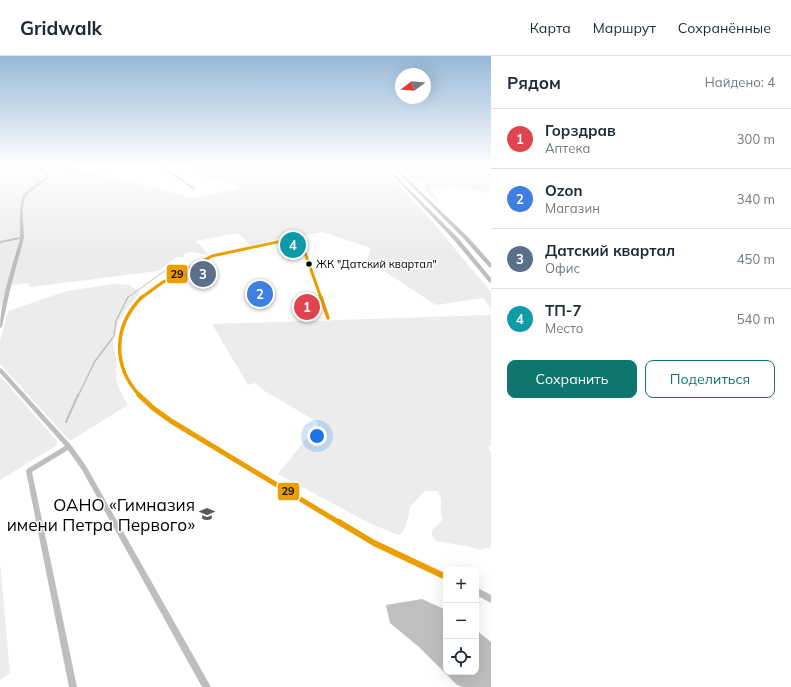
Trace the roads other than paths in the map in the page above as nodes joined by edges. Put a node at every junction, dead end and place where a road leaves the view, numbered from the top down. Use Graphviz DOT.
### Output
graph roads {
  1 [pos="26,194"];
  2 [pos="413,194"];
  3 [pos="422,194"];
  4 [pos="22,238"];
  5 [pos="0,242"];
  6 [pos="491,266"];
  7 [pos="491,281"];
  8 [pos="328,318"];
  9 [pos="0,326"];
  10 [pos="0,370"];
  11 [pos="69,447"];
  12 [pos="443,576"];
  13 [pos="479,592"];
  14 [pos="491,598"];
  15 [pos="72,687"];
  16 [pos="207,687"];
  1 -- 4 [label="street"];
  2 -- 7 [label="highway"];
  3 -- 6 [label="highway"];
  4 -- 5 [label="street"];
  4 -- 9 [label="street"];
  8 -- 12 [label="street"];
  10 -- 11 [label="street"];
  11 -- 15 [label="street"];
  11 -- 16 [label="street"];
  13 -- 14 [label="street"];
}
